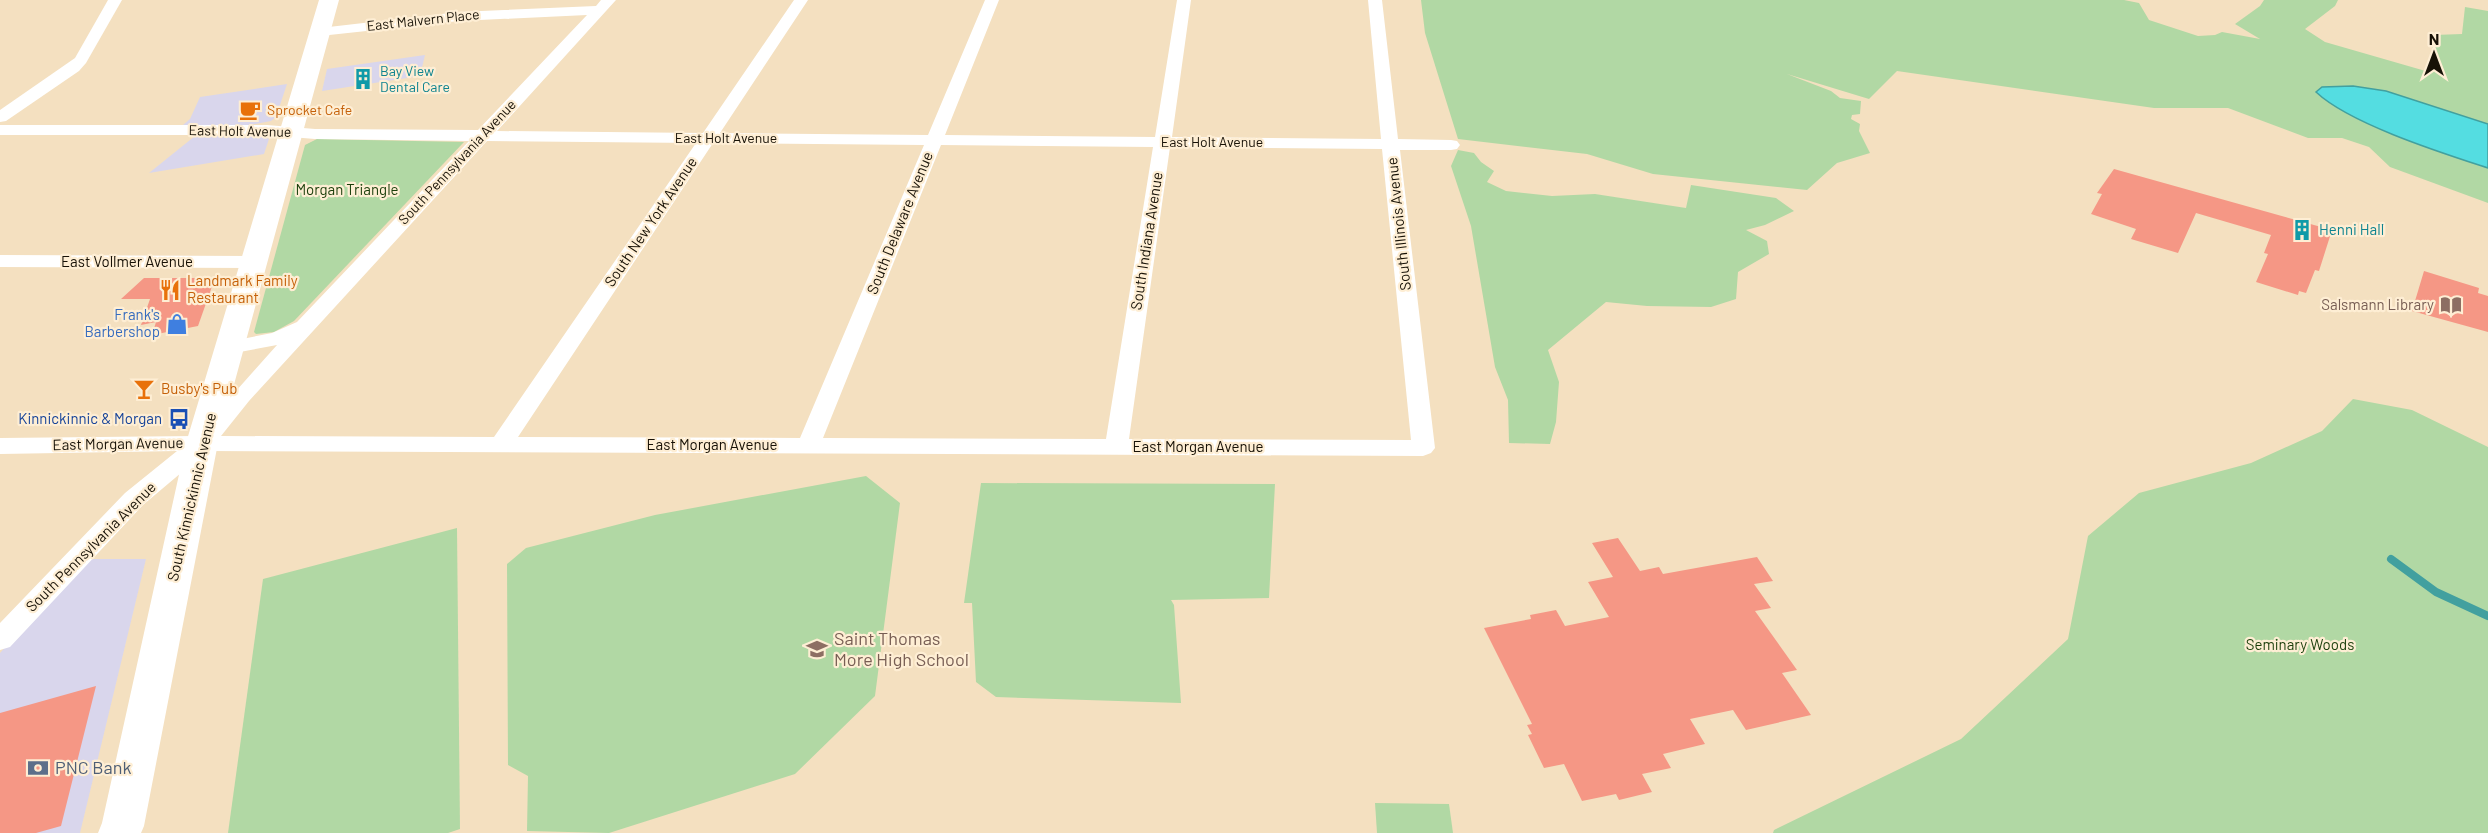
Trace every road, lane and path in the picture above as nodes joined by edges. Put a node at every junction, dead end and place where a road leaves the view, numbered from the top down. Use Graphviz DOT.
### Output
graph roads {
  1 [pos="115,0"];
  2 [pos="329,0"];
  3 [pos="801,0"];
  4 [pos="992,0"];
  5 [pos="1184,0"];
  6 [pos="1375,0"];
  7 [pos="605,5"];
  8 [pos="320,32"];
  9 [pos="0,117"];
  10 [pos="0,130"];
  11 [pos="290,132"];
  12 [pos="482,135"];
  13 [pos="708,137"];
  14 [pos="934,139"];
  15 [pos="1162,142"];
  16 [pos="1391,143"];
  17 [pos="1451,145"];
  18 [pos="0,261"];
  19 [pos="254,262"];
  20 [pos="307,324"];
  21 [pos="229,348"];
  22 [pos="202,443"];
  23 [pos="501,444"];
  24 [pos="0,446"];
  25 [pos="808,446"];
  26 [pos="1116,447"];
  27 [pos="1423,448"];
  28 [pos="0,640"];
  29 [pos="123,831"];
  1 -- 9 [label="street"];
  2 -- 8 [label="main road, South Kinnickinnic Avenue"];
  3 -- 13 [label="street, South New York Avenue"];
  4 -- 14 [label="street, South Delaware Avenue"];
  5 -- 15 [label="street, South Indiana Avenue"];
  6 -- 16 [label="street, South Illinois Avenue"];
  7 -- 8 [label="street, East Malvern Place"];
  7 -- 12 [label="street, South Pennsylvania Avenue"];
  8 -- 11 [label="main road, South Kinnickinnic Avenue"];
  10 -- 11 [label="street, East Holt Avenue"];
  11 -- 12 [label="street, East Holt Avenue"];
  11 -- 19 [label="main road, South Kinnickinnic Avenue"];
  12 -- 13 [label="street, East Holt Avenue"];
  12 -- 20 [label="street, South Pennsylvania Avenue"];
  13 -- 14 [label="street, East Holt Avenue"];
  13 -- 23 [label="street, South New York Avenue"];
  14 -- 15 [label="street, East Holt Avenue"];
  14 -- 25 [label="street, South Delaware Avenue"];
  15 -- 16 [label="street, East Holt Avenue"];
  15 -- 26 [label="street, South Indiana Avenue"];
  16 -- 17 [label="street, East Holt Avenue"];
  16 -- 27 [label="street, South Illinois Avenue"];
  18 -- 19 [label="street, East Vollmer Avenue"];
  19 -- 21 [label="main road, South Kinnickinnic Avenue"];
  20 -- 21 [label="street, South Pennsylvania Avenue"];
  20 -- 22 [label="street, South Pennsylvania Avenue"];
  21 -- 22 [label="main road, South Kinnickinnic Avenue"];
  22 -- 23 [label="street, East Morgan Avenue"];
  22 -- 24 [label="street, East Morgan Avenue"];
  22 -- 28 [label="street, South Pennsylvania Avenue"];
  22 -- 29 [label="main road, South Kinnickinnic Avenue"];
  23 -- 25 [label="street, East Morgan Avenue"];
  25 -- 26 [label="street, East Morgan Avenue"];
  26 -- 27 [label="street, East Morgan Avenue"];
}
